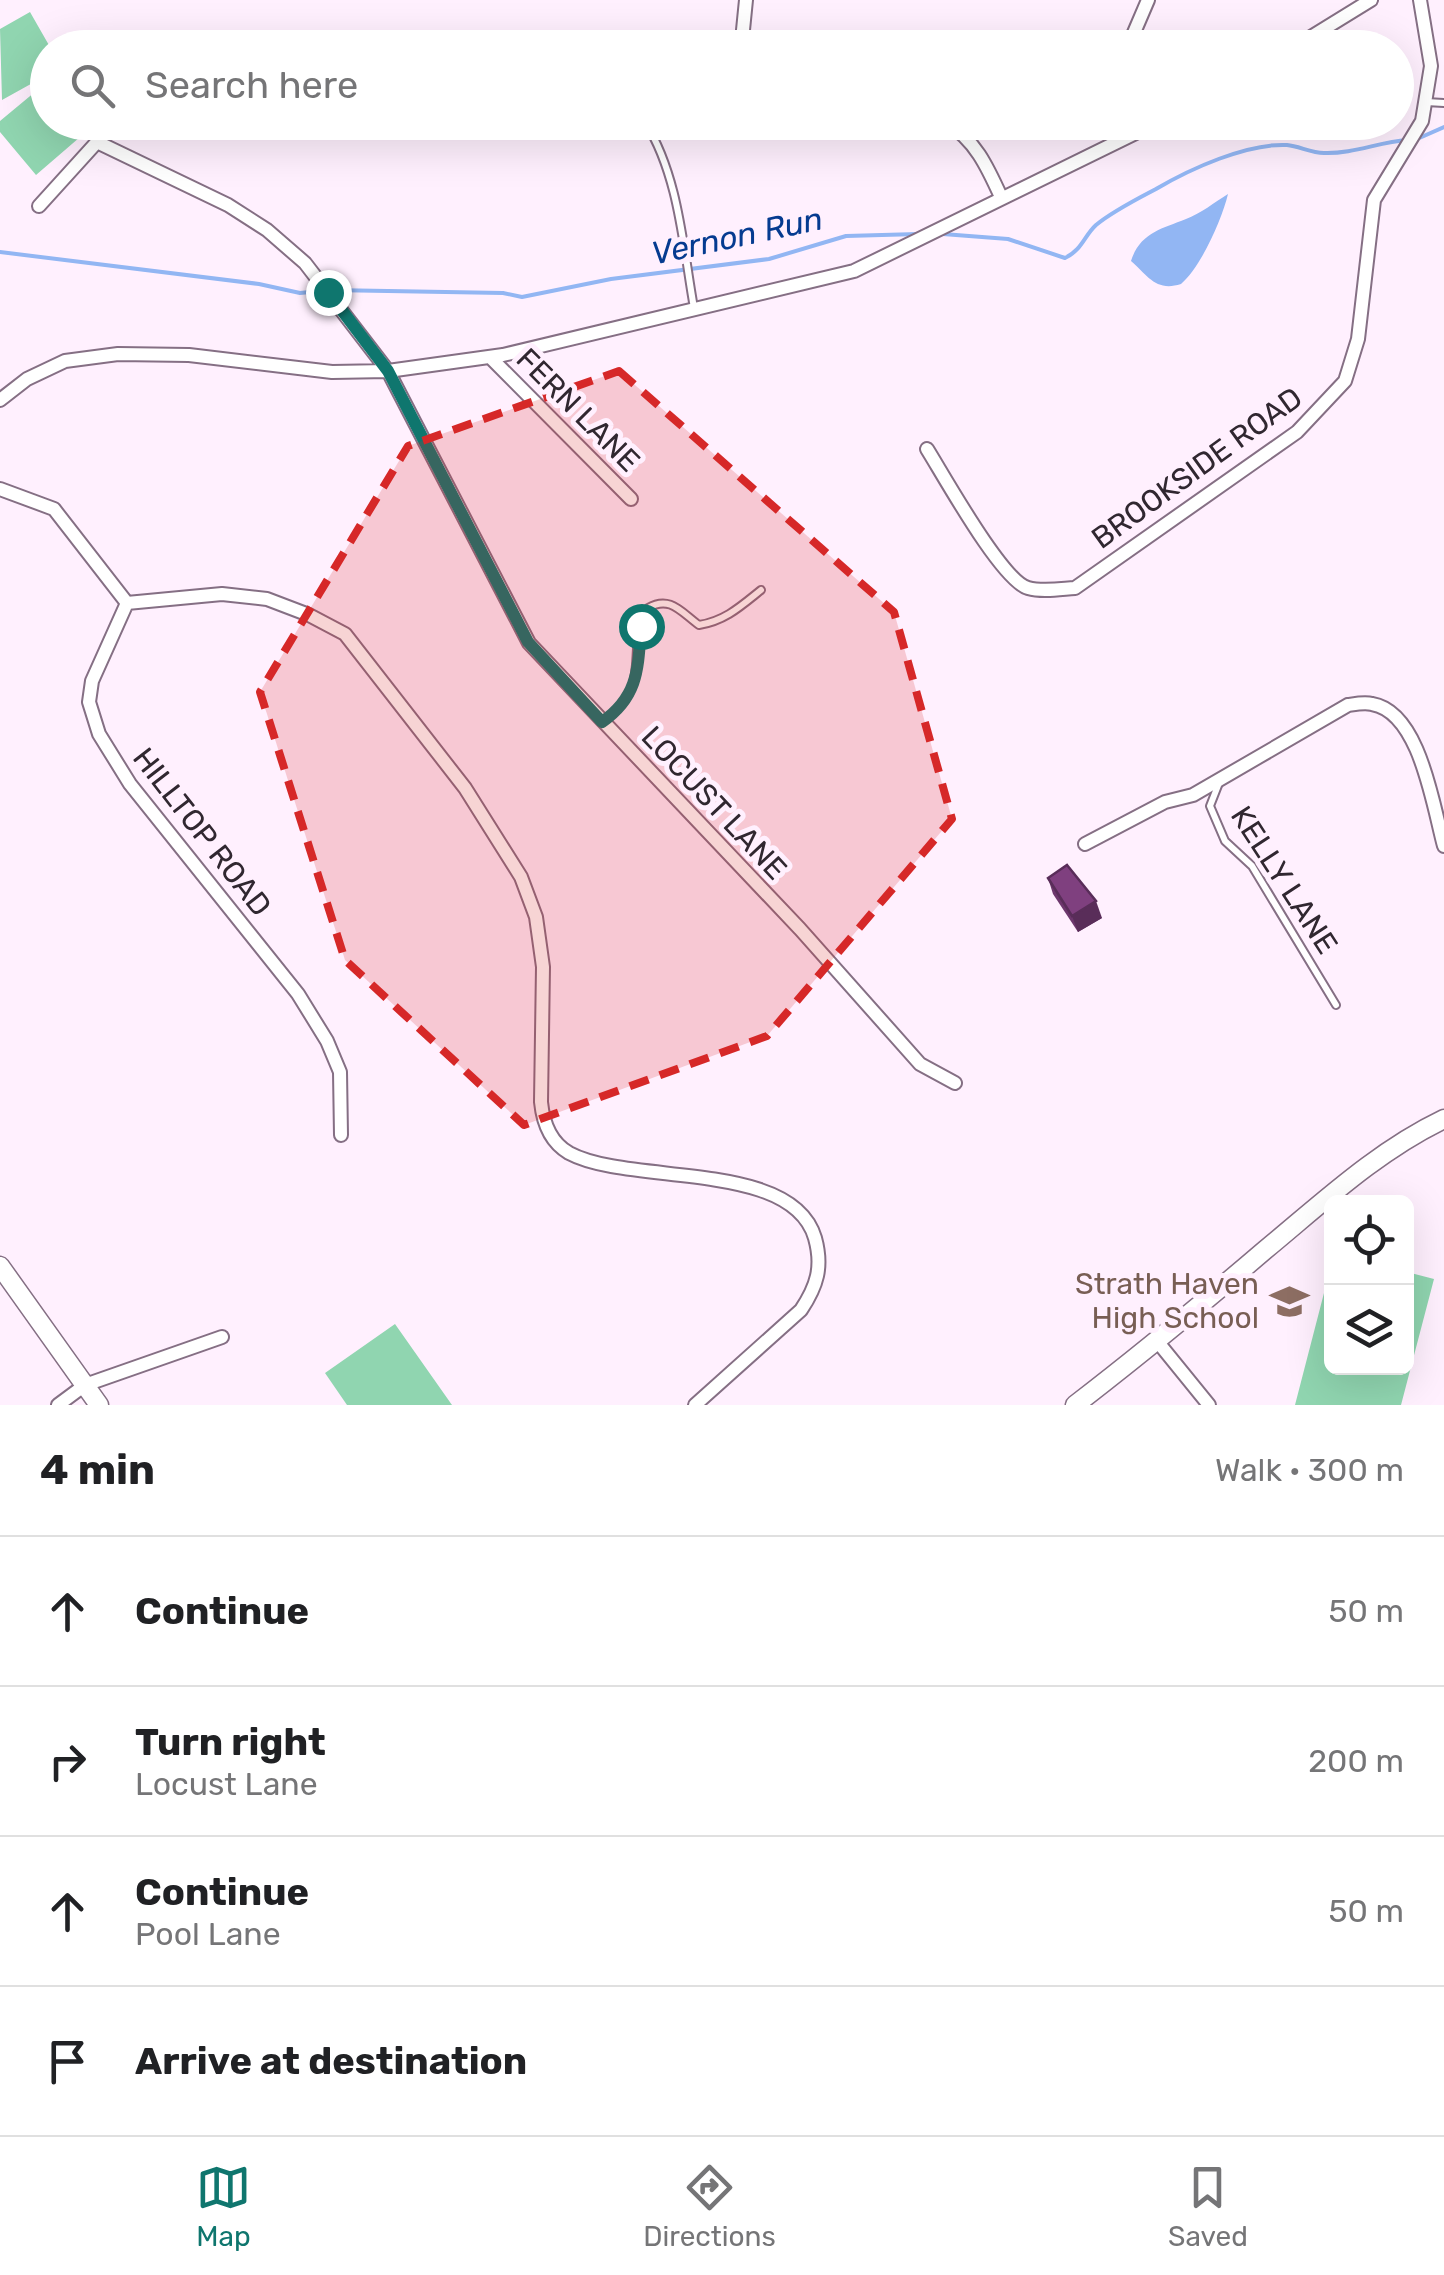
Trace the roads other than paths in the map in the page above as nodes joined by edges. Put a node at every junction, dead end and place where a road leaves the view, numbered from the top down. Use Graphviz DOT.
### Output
graph roads {
  1 [pos="746,0"];
  2 [pos="1148,0"];
  3 [pos="1371,0"];
  4 [pos="1420,0"];
  5 [pos="743,30"];
  6 [pos="1134,30"];
  7 [pos="1323,30"];
  8 [pos="1425,102"];
  9 [pos="1444,103"];
  10 [pos="1414,134"];
  11 [pos="654,140"];
  12 [pos="968,140"];
  13 [pos="1120,140"];
  14 [pos="1410,140"];
  15 [pos="1002,196"];
  16 [pos="39,206"];
  17 [pos="694,309"];
  18 [pos="490,356"];
  19 [pos="388,371"];
  20 [pos="0,400"];
  21 [pos="927,449"];
  22 [pos="0,488"];
  23 [pos="632,499"];
  24 [pos="761,590"];
  25 [pos="127,603"];
  26 [pos="602,722"];
  27 [pos="1222,778"];
  28 [pos="1085,844"];
  29 [pos="1444,846"];
  30 [pos="1336,1005"];
  31 [pos="955,1083"];
  32 [pos="1444,1119"];
  33 [pos="341,1135"];
  34 [pos="0,1266"];
  35 [pos="222,1337"];
  36 [pos="1157,1341"];
  37 [pos="84,1385"];
  38 [pos="58,1405"];
  39 [pos="99,1405"];
  40 [pos="695,1405"];
  41 [pos="1076,1405"];
  42 [pos="1208,1405"];
  1 -- 5 [label="street"];
  2 -- 6 [label="street"];
  3 -- 7 [label="street"];
  4 -- 8 [label="street, BROOKSIDE ROAD"];
  8 -- 9 [label="lane"];
  8 -- 10 [label="street, BROOKSIDE ROAD"];
  11 -- 17 [label="lane"];
  12 -- 15 [label="street"];
  13 -- 15 [label="street"];
  14 -- 21 [label="street, BROOKSIDE ROAD"];
  15 -- 17 [label="street"];
  16 -- 19 [label="street, LOCUST LANE"];
  17 -- 18 [label="street"];
  18 -- 19 [label="street"];
  18 -- 23 [label="street, FERN LANE"];
  19 -- 20 [label="street"];
  19 -- 26 [label="street, LOCUST LANE"];
  22 -- 25 [label="street"];
  24 -- 26 [label="lane"];
  25 -- 33 [label="street, HILLTOP ROAD"];
  25 -- 40 [label="street"];
  26 -- 31 [label="street, LOCUST LANE"];
  27 -- 28 [label="street"];
  27 -- 29 [label="street"];
  27 -- 30 [label="lane, KELLY LANE"];
  32 -- 36 [label="street"];
  34 -- 37 [label="street"];
  35 -- 37 [label="street"];
  36 -- 41 [label="street"];
  36 -- 42 [label="street"];
  37 -- 38 [label="street"];
  37 -- 39 [label="street"];
}
